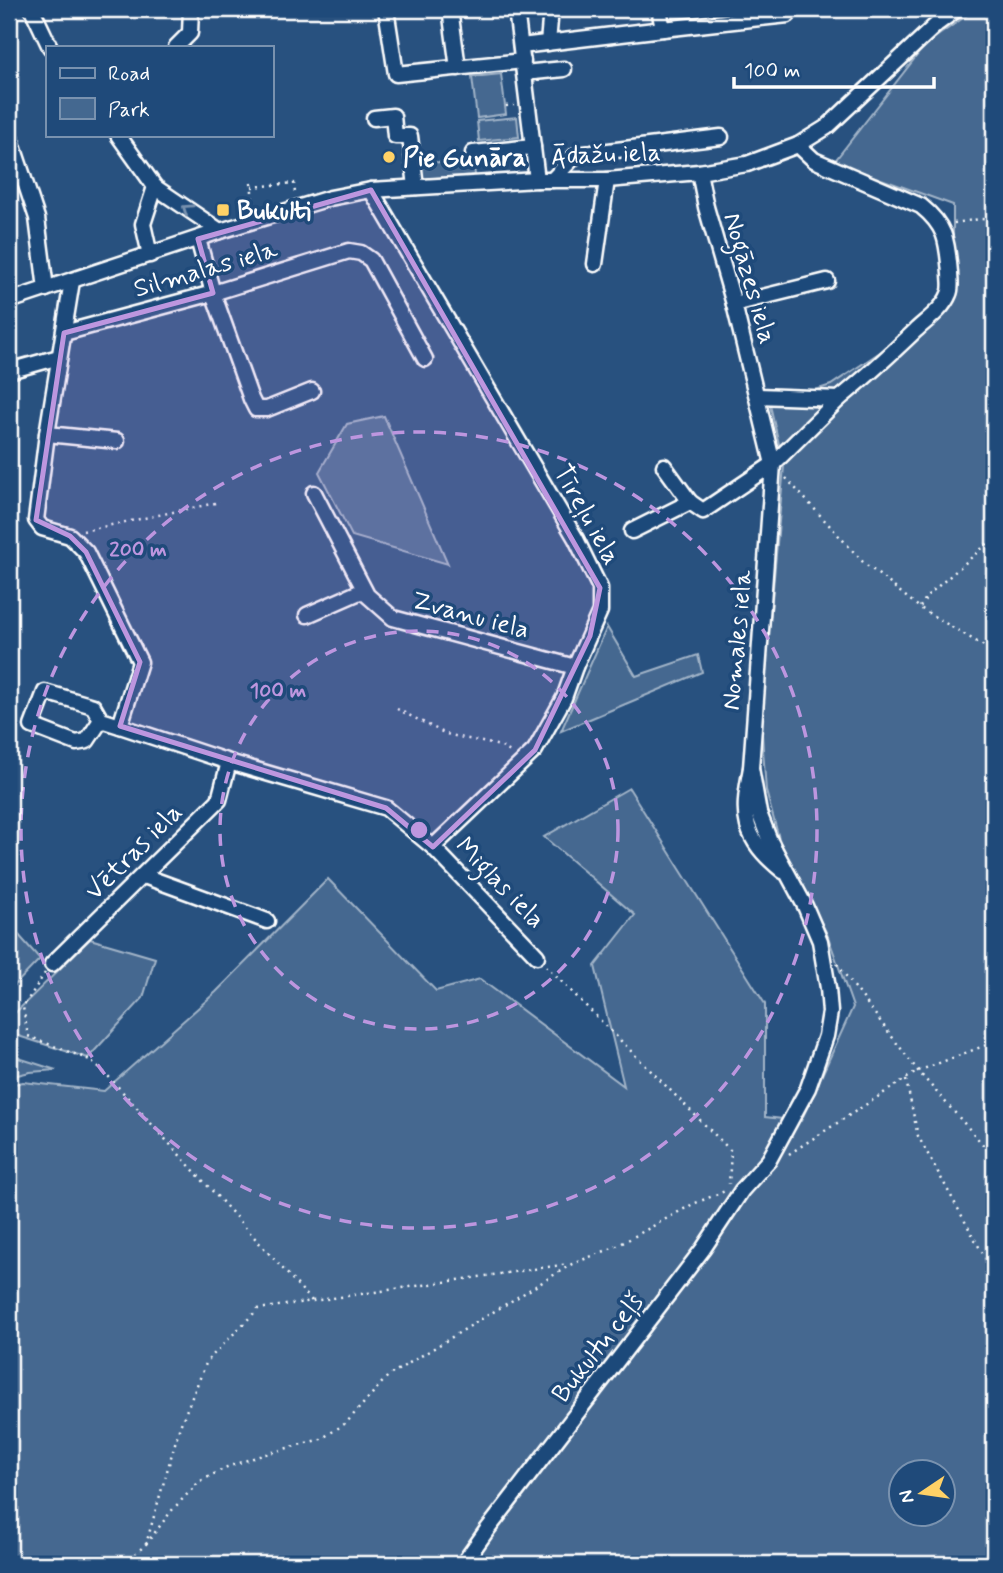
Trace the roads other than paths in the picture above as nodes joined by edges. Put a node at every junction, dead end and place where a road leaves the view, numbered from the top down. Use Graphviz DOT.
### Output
graph roads {
  1 [pos="32,9"];
  2 [pos="191,9"];
  3 [pos="386,9"];
  4 [pos="450,9"];
  5 [pos="516,9"];
  6 [pos="551,9"];
  7 [pos="659,9"];
  8 [pos="787,9"];
  9 [pos="957,9"];
  10 [pos="663,29"];
  11 [pos="548,43"];
  12 [pos="50,46"];
  13 [pos="177,46"];
  14 [pos="521,46"];
  15 [pos="523,67"];
  16 [pos="458,68"];
  17 [pos="564,69"];
  18 [pos="373,118"];
  19 [pos="9,134"];
  20 [pos="119,136"];
  21 [pos="721,136"];
  22 [pos="798,145"];
  23 [pos="533,148"];
  24 [pos="473,153"];
  25 [pos="699,172"];
  26 [pos="545,180"];
  27 [pos="607,180"];
  28 [pos="155,187"];
  29 [pos="416,187"];
  30 [pos="371,190"];
  31 [pos="220,231"];
  32 [pos="198,239"];
  33 [pos="150,255"];
  34 [pos="595,264"];
  35 [pos="72,281"];
  36 [pos="827,281"];
  37 [pos="46,289"];
  38 [pos="213,293"];
  39 [pos="9,301"];
  40 [pos="734,304"];
  41 [pos="64,333"];
  42 [pos="59,357"];
  43 [pos="425,359"];
  44 [pos="9,371"];
  45 [pos="312,391"];
  46 [pos="758,396"];
  47 [pos="839,399"];
  48 [pos="47,434"];
  49 [pos="117,441"];
  50 [pos="773,464"];
  51 [pos="664,466"];
  52 [pos="314,494"];
  53 [pos="690,502"];
  54 [pos="632,531"];
  55 [pos="364,590"];
  56 [pos="307,615"];
  57 [pos="575,667"];
  58 [pos="101,720"];
  59 [pos="120,726"];
  60 [pos="229,762"];
  61 [pos="433,847"];
  62 [pos="144,876"];
  63 [pos="267,921"];
  64 [pos="822,955"];
  65 [pos="537,956"];
  66 [pos="52,964"];
  67 [pos="463,1564"];
  1 -- 12 [label="street"];
  2 -- 13 [label="street"];
  3 -- 16 [label="street"];
  4 -- 16 [label="street"];
  5 -- 14 [label="street"];
  6 -- 11 [label="street"];
  7 -- 10 [label="street"];
  8 -- 10 [label="street"];
  9 -- 22 [label="street, Ādažu iela"];
  10 -- 11 [label="street"];
  11 -- 14 [label="street"];
  14 -- 15 [label="street"];
  15 -- 16 [label="street"];
  15 -- 17 [label="street"];
  15 -- 23 [label="street"];
  18 -- 29 [label="street"];
  19 -- 37 [label="street"];
  20 -- 28 [label="street"];
  21 -- 26 [label="street"];
  22 -- 25 [label="street, Ādažu iela"];
  22 -- 47 [label="street"];
  23 -- 24 [label="street"];
  23 -- 26 [label="street"];
  25 -- 27 [label="street, Ādažu iela"];
  25 -- 40 [label="street, Nogāzes iela"];
  26 -- 27 [label="street, Ādažu iela"];
  26 -- 29 [label="street, Ādažu iela"];
  27 -- 34 [label="street"];
  31 -- 28 [label="street, one-way"];
  28 -- 33 [label="street"];
  29 -- 30 [label="street, Ādažu iela"];
  30 -- 31 [label="street, Ādažu iela"];
  30 -- 57 [label="street, Tīreļu iela"];
  31 -- 32 [label="street, Ādažu iela"];
  32 -- 33 [label="street, Ādažu iela"];
  32 -- 38 [label="street"];
  33 -- 35 [label="street, Ādažu iela"];
  35 -- 37 [label="street, Ādažu iela"];
  35 -- 41 [label="street"];
  36 -- 40 [label="street"];
  37 -- 39 [label="street, Ādažu iela"];
  38 -- 41 [label="street, Silmalas iela"];
  38 -- 43 [label="street, Silmalas iela"];
  38 -- 45 [label="street"];
  40 -- 46 [label="street, Nogāzes iela"];
  41 -- 42 [label="street"];
  42 -- 44 [label="street"];
  42 -- 48 [label="street"];
  46 -- 47 [label="street"];
  46 -- 50 [label="street, Nomales iela"];
  47 -- 50 [label="street"];
  48 -- 49 [label="street"];
  48 -- 59 [label="street"];
  50 -- 53 [label="street"];
  50 -- 64 [label="street, Nomales iela"];
  51 -- 53 [label="street"];
  52 -- 55 [label="street, Zvanu iela"];
  53 -- 54 [label="street"];
  55 -- 56 [label="street"];
  55 -- 57 [label="street, Zvanu iela"];
  57 -- 61 [label="street, Tīreļu iela"];
  58 -- 58 [label="street, Miglas iela"];
  58 -- 59 [label="street, Miglas iela"];
  59 -- 60 [label="street, Miglas iela"];
  60 -- 61 [label="street, Miglas iela"];
  60 -- 62 [label="street, Vētras iela"];
  61 -- 65 [label="street, Miglas iela"];
  62 -- 63 [label="street"];
  62 -- 66 [label="street, Vētras iela"];
  64 -- 67 [label="street, Bukultu ceļš"];
}
